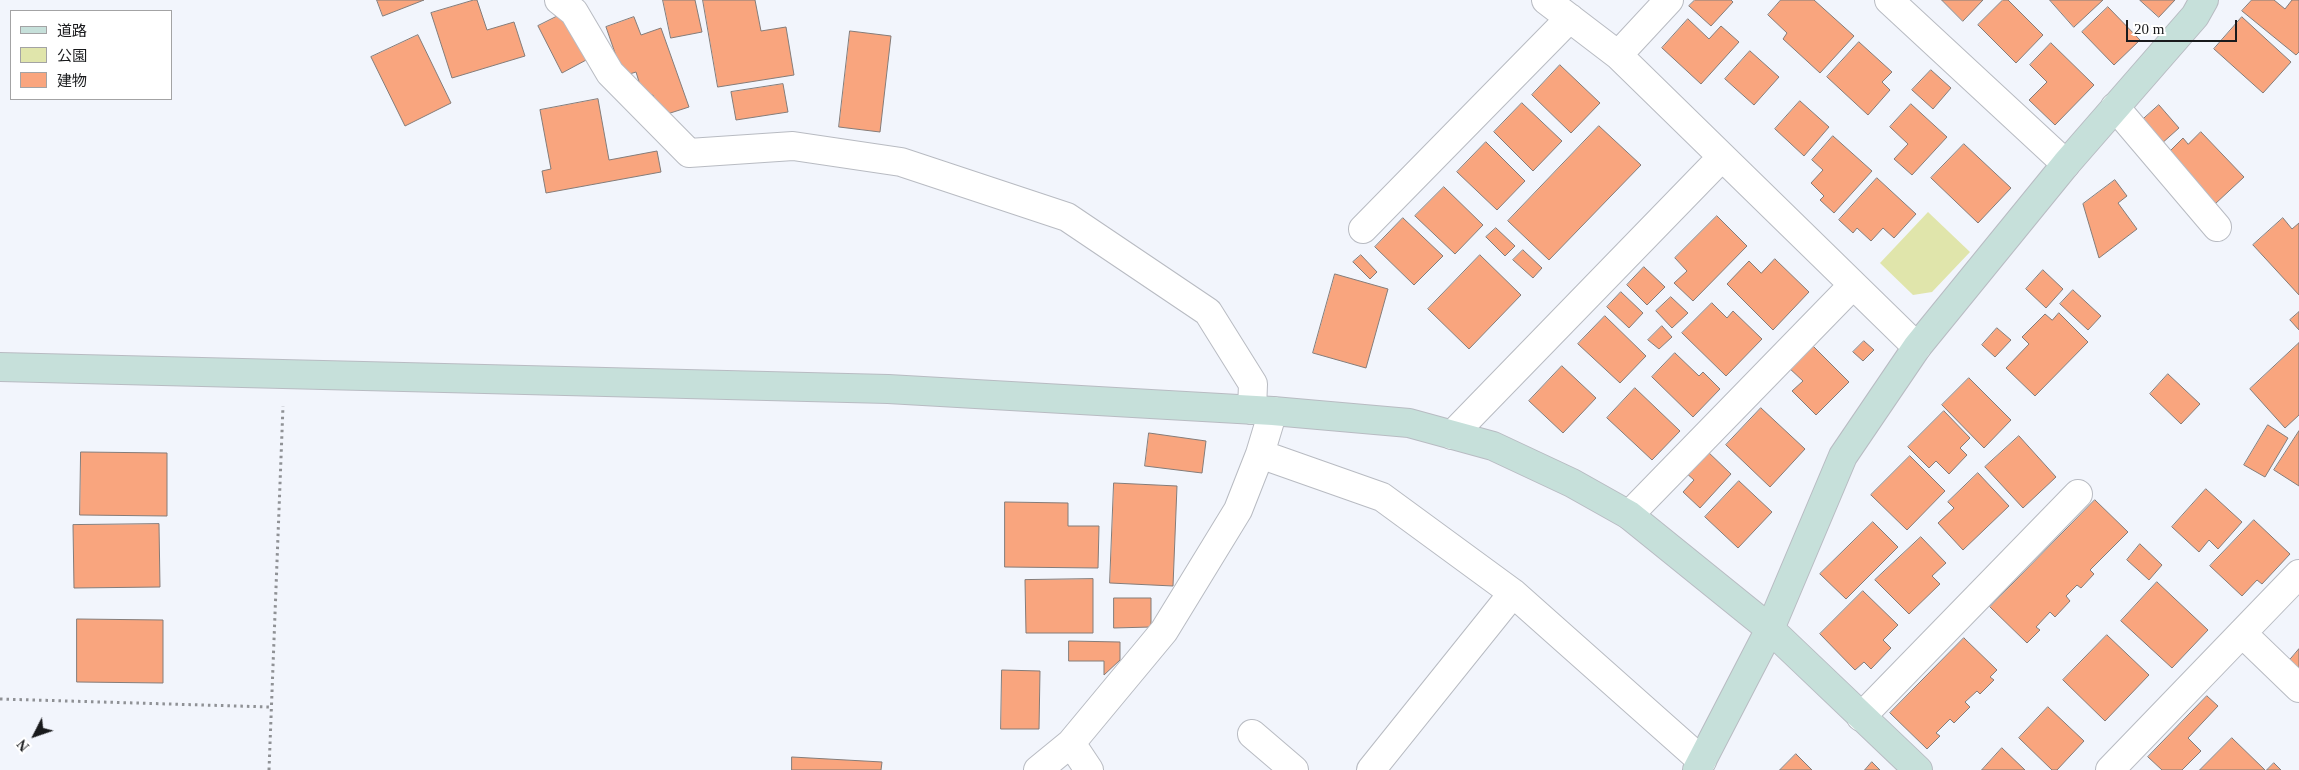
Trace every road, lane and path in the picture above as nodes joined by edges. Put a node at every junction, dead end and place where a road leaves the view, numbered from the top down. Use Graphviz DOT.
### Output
graph roads {
  1 [pos="559,0"];
  2 [pos="1546,0"];
  3 [pos="1669,0"];
  4 [pos="1888,0"];
  5 [pos="2204,0"];
  6 [pos="1570,18"];
  7 [pos="1618,55"];
  8 [pos="2115,107"];
  9 [pos="1722,157"];
  10 [pos="2066,164"];
  11 [pos="2217,226"];
  12 [pos="1363,229"];
  13 [pos="1853,285"];
  14 [pos="1917,347"];
  15 [pos="0,367"];
  16 [pos="284,372"];
  17 [pos="1262,411"];
  18 [pos="1452,435"];
  19 [pos="1260,454"];
  20 [pos="2078,494"];
  21 [pos="1629,516"];
  22 [pos="2299,574"];
  23 [pos="1513,593"];
  24 [pos="1770,629"];
  25 [pos="2242,633"];
  26 [pos="2299,688"];
  27 [pos="0,699"];
  28 [pos="270,707"];
  29 [pos="1862,717"];
  30 [pos="1252,734"];
  31 [pos="1072,743"];
  32 [pos="1699,766"];
  33 [pos="269,770"];
  34 [pos="1038,770"];
  35 [pos="1089,770"];
  36 [pos="1294,770"];
  37 [pos="1371,770"];
  38 [pos="1918,770"];
  39 [pos="2110,770"];
  1 -- 17 [label="street"];
  2 -- 6 [label="street"];
  3 -- 7 [label="street"];
  4 -- 10 [label="street"];
  5 -- 8 [label="street"];
  6 -- 7 [label="street"];
  6 -- 12 [label="street"];
  7 -- 9 [label="street"];
  8 -- 10 [label="street"];
  8 -- 11 [label="street"];
  9 -- 13 [label="street"];
  9 -- 18 [label="street"];
  10 -- 14 [label="street"];
  13 -- 14 [label="street"];
  13 -- 21 [label="street"];
  14 -- 24 [label="street"];
  15 -- 16 [label="street"];
  16 -- 17 [label="street"];
  16 -- 28 [label="path"];
  17 -- 18 [label="street"];
  17 -- 19 [label="street"];
  18 -- 21 [label="street"];
  19 -- 23 [label="street"];
  19 -- 31 [label="street"];
  20 -- 29 [label="street"];
  21 -- 24 [label="street"];
  22 -- 25 [label="street"];
  23 -- 32 [label="street"];
  23 -- 37 [label="street"];
  24 -- 29 [label="street"];
  24 -- 32 [label="street"];
  25 -- 26 [label="street"];
  25 -- 39 [label="street"];
  27 -- 28 [label="path"];
  28 -- 33 [label="path"];
  29 -- 38 [label="street"];
  30 -- 36 [label="street"];
  31 -- 34 [label="street"];
  31 -- 35 [label="street"];
}
